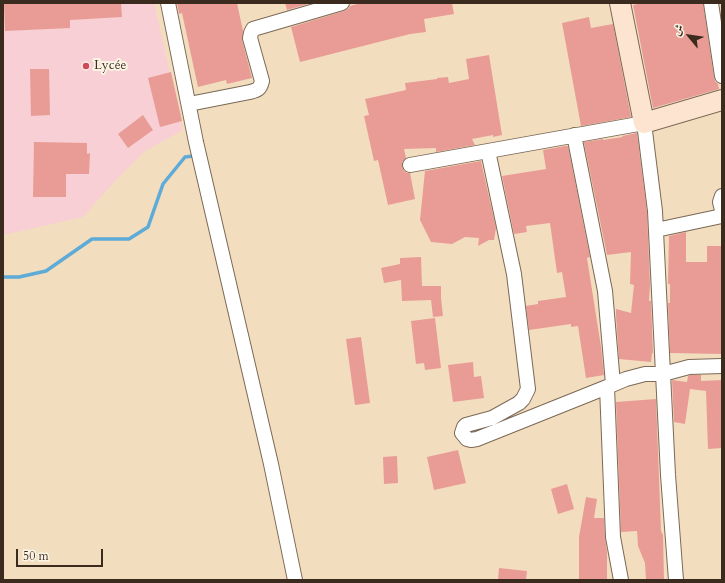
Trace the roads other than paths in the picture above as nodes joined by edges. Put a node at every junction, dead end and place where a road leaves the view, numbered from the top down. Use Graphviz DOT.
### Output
graph roads {
  1 [pos="168,3"];
  2 [pos="342,3"];
  3 [pos="620,3"];
  4 [pos="711,3"];
  5 [pos="722,76"];
  6 [pos="722,100"];
  7 [pos="189,104"];
  8 [pos="644,123"];
  9 [pos="574,135"];
  10 [pos="488,151"];
  11 [pos="410,165"];
  12 [pos="722,196"];
  13 [pos="722,210"];
  14 [pos="722,216"];
  15 [pos="656,230"];
  16 [pos="722,366"];
  17 [pos="663,374"];
  18 [pos="610,386"];
  19 [pos="295,580"];
  20 [pos="621,580"];
  21 [pos="676,580"];
  1 -- 7 [label="street"];
  2 -- 7 [label="street"];
  3 -- 8 [label="street"];
  4 -- 5 [label="street"];
  6 -- 8 [label="street"];
  7 -- 19 [label="street"];
  8 -- 9 [label="street"];
  8 -- 15 [label="street"];
  9 -- 10 [label="street"];
  9 -- 18 [label="street"];
  10 -- 11 [label="street"];
  10 -- 18 [label="street"];
  12 -- 13 [label="street"];
  14 -- 15 [label="street"];
  15 -- 17 [label="street"];
  16 -- 17 [label="street"];
  17 -- 18 [label="street"];
  17 -- 21 [label="street"];
  18 -- 20 [label="street"];
}
